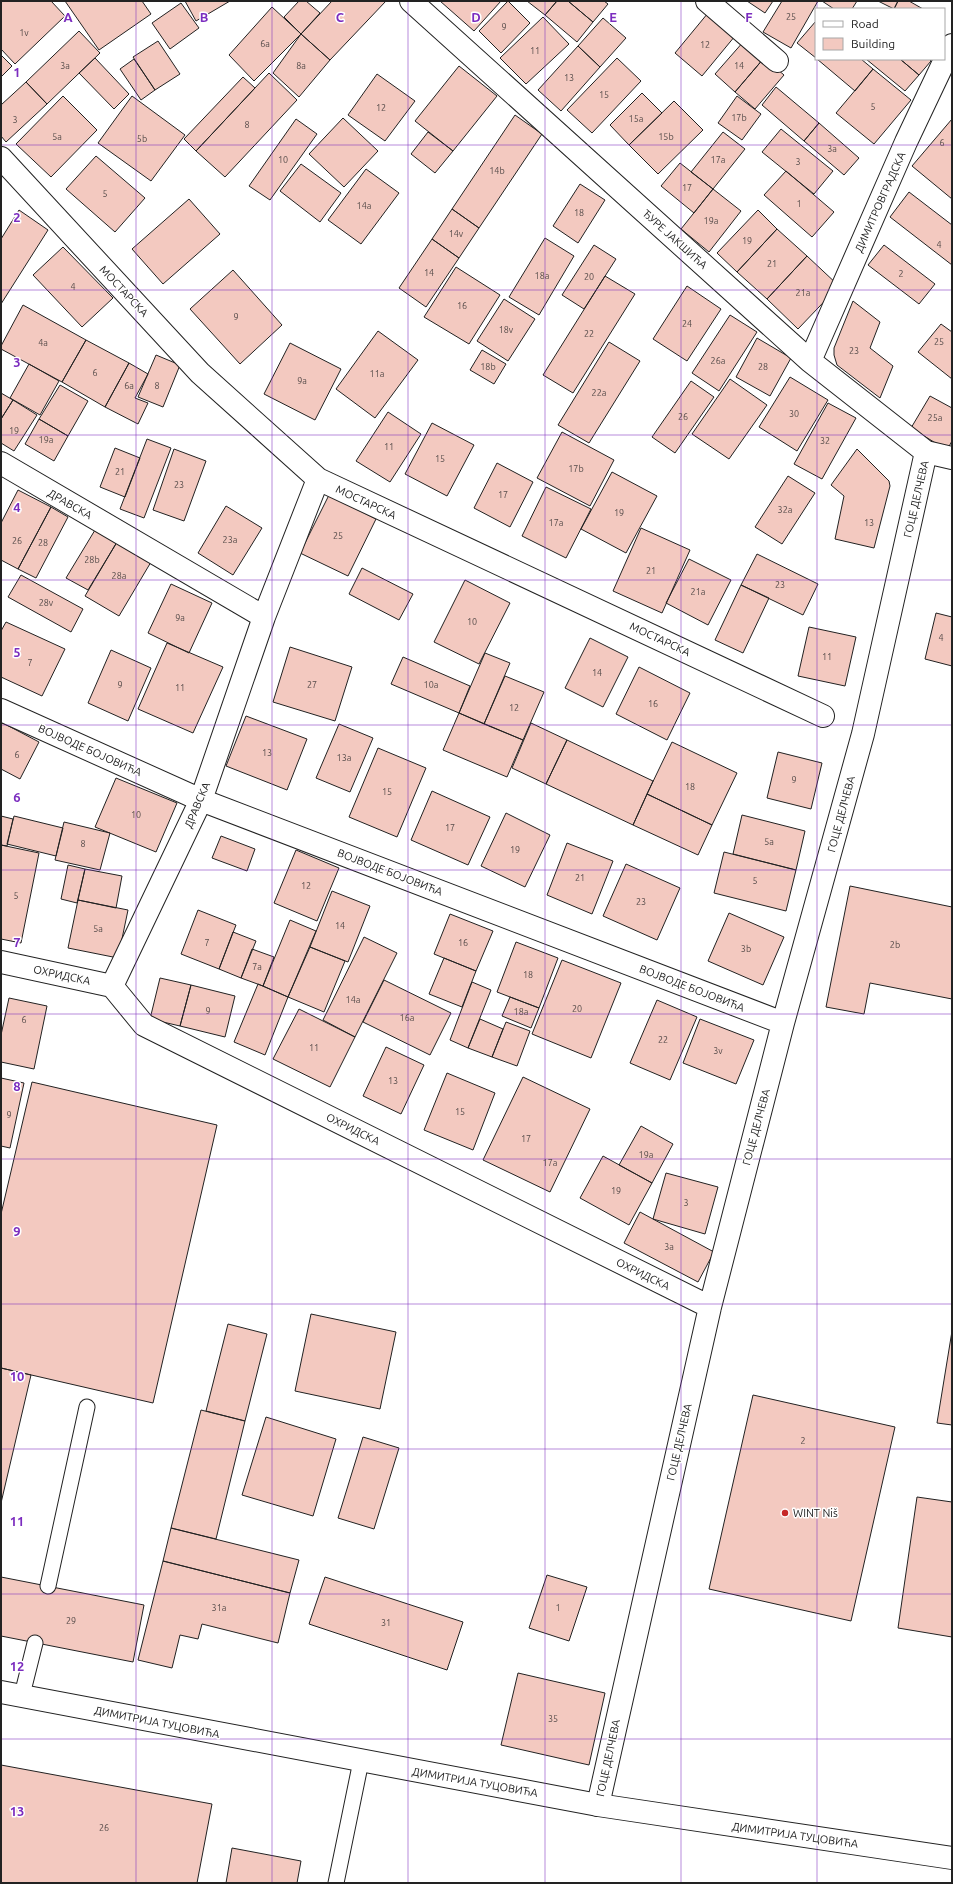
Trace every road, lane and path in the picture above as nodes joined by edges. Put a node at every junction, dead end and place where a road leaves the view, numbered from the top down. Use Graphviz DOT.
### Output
graph roads {
  1 [pos="411,1"];
  2 [pos="707,1"];
  3 [pos="952,45"];
  4 [pos="945,60"];
  5 [pos="945,60"];
  6 [pos="777,61"];
  7 [pos="1,158"];
  8 [pos="810,361"];
  9 [pos="926,452"];
  10 [pos="952,458"];
  11 [pos="1,463"];
  12 [pos="318,479"];
  13 [pos="264,617"];
  14 [pos="1,710"];
  15 [pos="823,716"];
  16 [pos="201,800"];
  17 [pos="1,962"];
  18 [pos="112,986"];
  19 [pos="783,1023"];
  20 [pos="710,1307"];
  21 [pos="87,1407"];
  22 [pos="48,1586"];
  23 [pos="35,1643"];
  24 [pos="1,1692"];
  25 [pos="22,1695"];
  26 [pos="361,1761"];
  27 [pos="598,1805"];
  28 [pos="952,1858"];
  29 [pos="336,1883"];
  1 -- 8 [label="street, ЂУРЕ ЈАКШИЋА"];
  2 -- 6 [label="street"];
  3 -- 5 [label="street, ДИМИТРОВГРАДСКА"];
  4 -- 8 [label="street, ДИМИТРОВГРАДСКА"];
  7 -- 12 [label="street, МОСТАРСКА"];
  8 -- 9 [label="street, ЂУРЕ ЈАКШИЋА"];
  9 -- 10 [label="street, ЂУРЕ ЈАКШИЋА"];
  9 -- 19 [label="street, ГОЦЕ ДЕЛЧЕВА"];
  11 -- 13 [label="street, ДРАВСКА"];
  12 -- 13 [label="street, ДРАВСКА"];
  12 -- 15 [label="street, МОСТАРСКА"];
  13 -- 16 [label="street, ДРАВСКА"];
  14 -- 16 [label="street, ВОЈВОДЕ БОЈОВИЋА"];
  16 -- 18 [label="street, ДРАВСКА"];
  16 -- 19 [label="street, ВОЈВОДЕ БОЈОВИЋА"];
  17 -- 18 [label="street, ОХРИДСКА"];
  18 -- 20 [label="street, ОХРИДСКА"];
  19 -- 20 [label="street, ГОЦЕ ДЕЛЧЕВА"];
  20 -- 27 [label="street, ГОЦЕ ДЕЛЧЕВА"];
  21 -- 22 [label="lane"];
  23 -- 25 [label="lane"];
  24 -- 25 [label="street, ДИМИТРИЈА ТУЦОВИЋА"];
  25 -- 26 [label="street, ДИМИТРИЈА ТУЦОВИЋА"];
  26 -- 27 [label="street, ДИМИТРИЈА ТУЦОВИЋА"];
  26 -- 29 [label="lane"];
  27 -- 28 [label="street, ДИМИТРИЈА ТУЦОВИЋА"];
}
